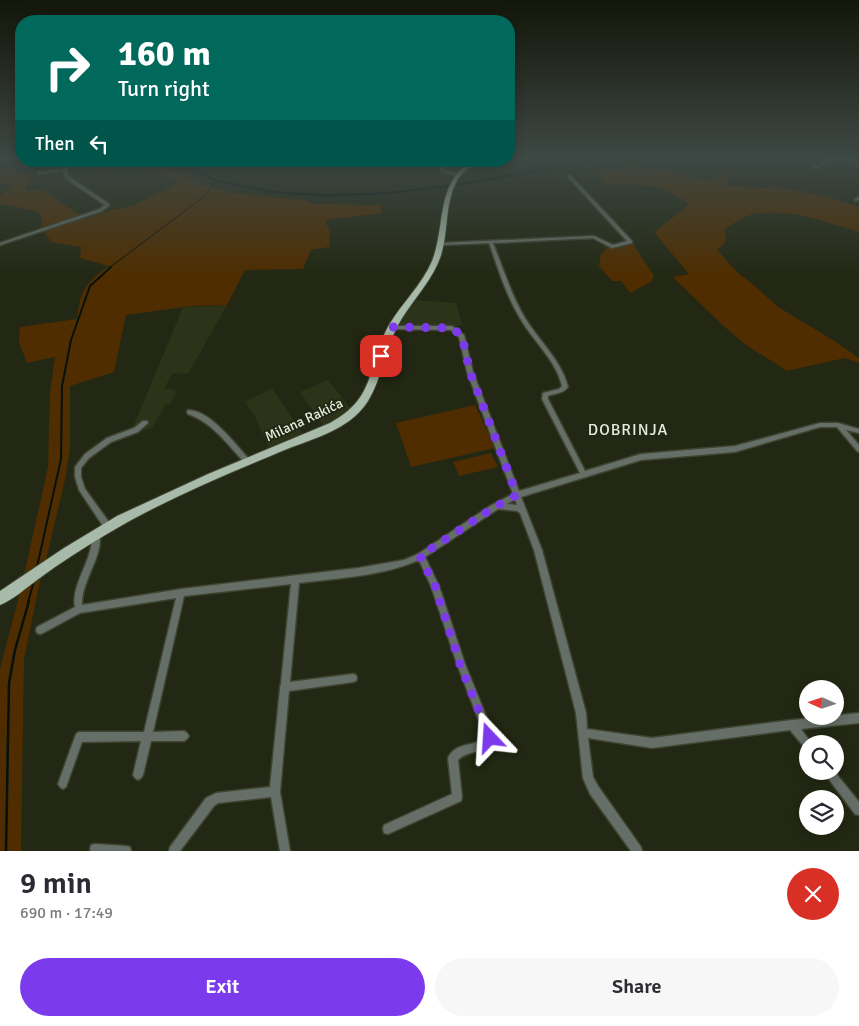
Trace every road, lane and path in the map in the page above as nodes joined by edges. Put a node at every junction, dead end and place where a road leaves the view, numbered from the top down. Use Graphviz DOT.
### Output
graph roads {
  1 [pos="96,197"];
  2 [pos="450,197"];
  3 [pos="588,197"];
  4 [pos="490,241"];
  5 [pos="0,244"];
  6 [pos="441,244"];
  7 [pos="392,327"];
  8 [pos="190,412"];
  9 [pos="144,423"];
  10 [pos="838,425"];
  11 [pos="859,431"];
  12 [pos="859,449"];
  13 [pos="247,462"];
  14 [pos="584,475"];
  15 [pos="517,495"];
  16 [pos="497,506"];
  17 [pos="523,511"];
  18 [pos="108,526"];
  19 [pos="96,534"];
  20 [pos="420,556"];
  21 [pos="295,580"];
  22 [pos="181,593"];
  23 [pos="0,599"];
  24 [pos="79,609"];
  25 [pos="40,630"];
  26 [pos="353,678"];
  27 [pos="284,687"];
  28 [pos="859,718"];
  29 [pos="792,725"];
  30 [pos="583,733"];
  31 [pos="148,735"];
  32 [pos="800,735"];
  33 [pos="184,736"];
  34 [pos="138,775"];
  35 [pos="835,780"];
  36 [pos="64,784"];
  37 [pos="275,792"];
  38 [pos="859,810"];
  39 [pos="388,829"];
  40 [pos="95,848"];
  41 [pos="126,851"];
  42 [pos="174,851"];
  43 [pos="284,851"];
  44 [pos="637,851"];
  1 -- 5 [label="street"];
  2 -- 6 [label="main road, Milana Rakića"];
  3 -- 4 [label="street"];
  4 -- 6 [label="street"];
  4 -- 14 [label="street"];
  6 -- 7 [label="main road, Milana Rakića"];
  7 -- 13 [label="main road, Milana Rakića"];
  7 -- 15 [label="street"];
  8 -- 13 [label="street"];
  9 -- 18 [label="street"];
  10 -- 11 [label="street"];
  10 -- 12 [label="street"];
  10 -- 14 [label="street"];
  13 -- 18 [label="main road, Milana Rakića"];
  14 -- 15 [label="street"];
  15 -- 16 [label="street"];
  15 -- 17 [label="street"];
  16 -- 17 [label="street"];
  16 -- 20 [label="street"];
  17 -- 30 [label="street"];
  18 -- 19 [label="main road, Milana Rakića"];
  19 -- 23 [label="main road, Milana Rakića"];
  19 -- 24 [label="street"];
  20 -- 21 [label="street"];
  20 -- 39 [label="street"];
  21 -- 22 [label="street"];
  21 -- 27 [label="street"];
  22 -- 24 [label="street"];
  22 -- 31 [label="street"];
  24 -- 25 [label="street"];
  26 -- 27 [label="street"];
  27 -- 37 [label="street"];
  28 -- 29 [label="street"];
  29 -- 30 [label="street"];
  29 -- 32 [label="street"];
  30 -- 44 [label="street"];
  31 -- 33 [label="street"];
  31 -- 34 [label="street"];
  31 -- 36 [label="street"];
  35 -- 38 [label="street"];
  37 -- 42 [label="street"];
  37 -- 43 [label="street"];
  40 -- 41 [label="street"];
}
